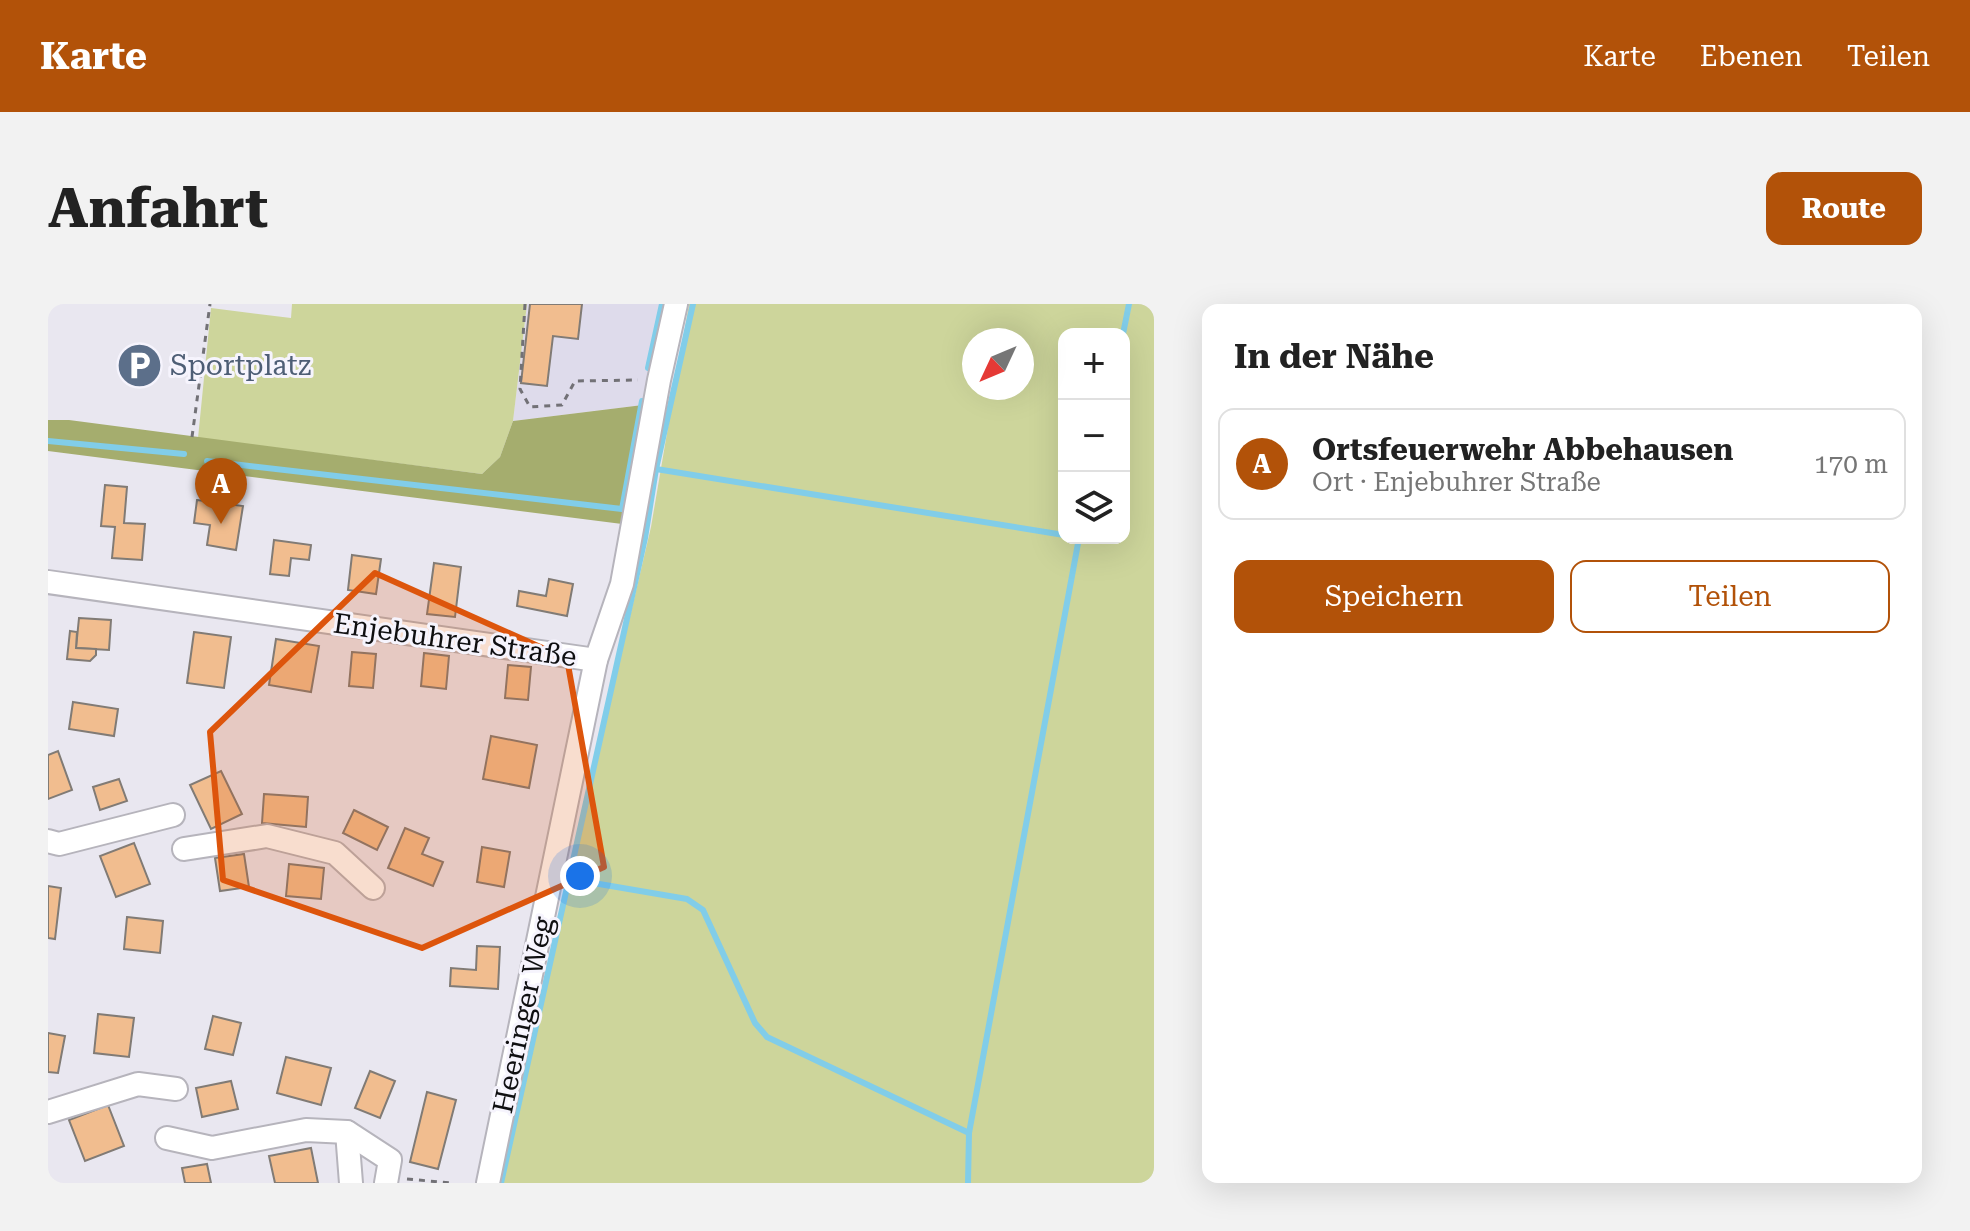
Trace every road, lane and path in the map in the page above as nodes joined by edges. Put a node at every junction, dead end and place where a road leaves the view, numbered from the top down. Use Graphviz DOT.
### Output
graph roads {
  1 [pos="210,304"];
  2 [pos="525,304"];
  3 [pos="676,304"];
  4 [pos="659,380"];
  5 [pos="192,437"];
  6 [pos="48,582"];
  7 [pos="596,660"];
  8 [pos="173,815"];
  9 [pos="48,841"];
  10 [pos="184,849"];
  11 [pos="373,888"];
  12 [pos="176,1089"];
  13 [pos="48,1112"];
  14 [pos="347,1132"];
  15 [pos="167,1138"];
  16 [pos="386,1180"];
  17 [pos="351,1183"];
  18 [pos="451,1183"];
  19 [pos="488,1183"];
  1 -- 5 [label="path"];
  2 -- 4 [label="path"];
  3 -- 4 [label="street, Enjebuhrer Straße"];
  4 -- 7 [label="street, Enjebuhrer Straße"];
  6 -- 7 [label="street, Enjebuhrer Straße"];
  7 -- 19 [label="street, Heeringer Weg"];
  8 -- 9 [label="street"];
  10 -- 11 [label="street"];
  12 -- 13 [label="street"];
  14 -- 15 [label="street"];
  14 -- 16 [label="street"];
  14 -- 17 [label="street"];
  16 -- 18 [label="path"];
}
